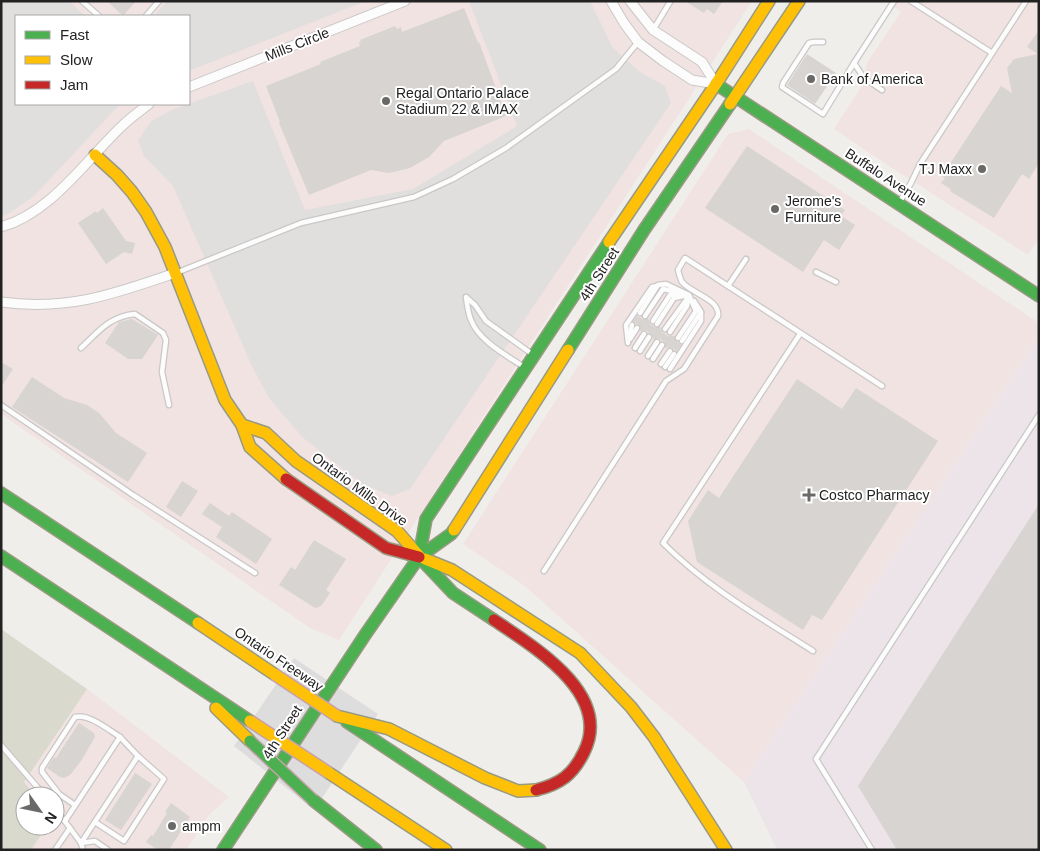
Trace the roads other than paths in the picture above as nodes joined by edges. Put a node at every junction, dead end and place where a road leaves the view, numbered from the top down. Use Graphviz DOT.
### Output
graph roads {
  1 [pos="82,1"];
  2 [pos="159,1"];
  3 [pos="405,1"];
  4 [pos="611,1"];
  5 [pos="630,1"];
  6 [pos="670,1"];
  7 [pos="769,1"];
  8 [pos="800,1"];
  9 [pos="894,1"];
  10 [pos="911,1"];
  11 [pos="1026,1"];
  12 [pos="98,15"];
  13 [pos="147,15"];
  14 [pos="653,30"];
  15 [pos="638,42"];
  16 [pos="823,42"];
  17 [pos="992,53"];
  18 [pos="854,64"];
  19 [pos="716,84"];
  20 [pos="190,86"];
  21 [pos="882,90"];
  22 [pos="734,96"];
  23 [pos="148,105"];
  24 [pos="95,155"];
  25 [pos="898,203"];
  26 [pos="1,227"];
  27 [pos="746,259"];
  28 [pos="816,272"];
  29 [pos="175,274"];
  30 [pos="836,282"];
  31 [pos="658,285"];
  32 [pos="728,286"];
  33 [pos="691,292"];
  34 [pos="1039,296"];
  35 [pos="1,302"];
  36 [pos="701,312"];
  37 [pos="655,323"];
  38 [pos="634,327"];
  39 [pos="668,331"];
  40 [pos="800,334"];
  41 [pos="647,335"];
  42 [pos="659,344"];
  43 [pos="81,348"];
  44 [pos="638,349"];
  45 [pos="672,352"];
  46 [pos="535,356"];
  47 [pos="651,357"];
  48 [pos="526,369"];
  49 [pos="882,386"];
  50 [pos="1,405"];
  51 [pos="169,405"];
  52 [pos="1039,414"];
  53 [pos="242,425"];
  54 [pos="1,494"];
  55 [pos="1,556"];
  56 [pos="419,557"];
  57 [pos="544,571"];
  58 [pos="255,574"];
  59 [pos="813,651"];
  60 [pos="179,674"];
  61 [pos="363,727"];
  62 [pos="120,737"];
  63 [pos="1,745"];
  64 [pos="138,756"];
  65 [pos="36,786"];
  66 [pos="75,805"];
  67 [pos="65,821"];
  68 [pos="95,822"];
  69 [pos="70,828"];
  70 [pos="81,843"];
  71 [pos="55,850"];
  72 [pos="83,850"];
  73 [pos="108,850"];
  74 [pos="223,850"];
  75 [pos="376,850"];
  76 [pos="446,850"];
  77 [pos="540,850"];
  78 [pos="726,850"];
  79 [pos="872,850"];
  1 -- 12 [label="lane"];
  2 -- 13 [label="lane"];
  3 -- 20 [label="street, Mills Circle"];
  4 -- 15 [label="street"];
  5 -- 14 [label="street"];
  6 -- 14 [label="lane"];
  7 -- 19 [label="main road, 4th Street"];
  8 -- 22 [label="main road, 4th Street"];
  9 -- 18 [label="lane"];
  10 -- 17 [label="lane"];
  11 -- 17 [label="lane"];
  14 -- 19 [label="street"];
  15 -- 19 [label="street"];
  15 -- 29 [label="lane"];
  16 -- 18 [label="lane"];
  17 -- 25 [label="lane"];
  18 -- 21 [label="lane"];
  19 -- 22 [label="main road, Buffalo Avenue"];
  19 -- 46 [label="main road, 4th Street"];
  22 -- 25 [label="main road, Buffalo Avenue"];
  22 -- 56 [label="main road, 4th Street"];
  23 -- 24 [label="street"];
  24 -- 26 [label="street"];
  24 -- 29 [label="main road"];
  25 -- 34 [label="main road, Buffalo Avenue"];
  27 -- 32 [label="lane"];
  28 -- 30 [label="lane"];
  29 -- 35 [label="street"];
  29 -- 53 [label="main road"];
  31 -- 33 [label="lane"];
  31 -- 33 [label="lane"];
  31 -- 38 [label="lane"];
  32 -- 33 [label="lane"];
  32 -- 40 [label="lane"];
  33 -- 36 [label="lane"];
  33 -- 36 [label="lane"];
  33 -- 37 [label="lane"];
  33 -- 39 [label="lane"];
  33 -- 57 [label="lane"];
  36 -- 45 [label="lane"];
  40 -- 49 [label="lane"];
  40 -- 59 [label="lane"];
  41 -- 44 [label="lane"];
  42 -- 47 [label="lane"];
  43 -- 51 [label="lane"];
  46 -- 48 [label="main road, 4th Street"];
  46 -- 48 [label="lane"];
  48 -- 56 [label="main road, 4th Street"];
  50 -- 58 [label="lane"];
  52 -- 79 [label="lane"];
  53 -- 56 [label="main road, Ontario Mills Drive"];
  53 -- 56 [label="main road"];
  54 -- 61 [label="main road, Ontario Freeway, bridge"];
  55 -- 60 [label="main road"];
  56 -- 61 [label="main road, Ontario Mills Drive"];
  56 -- 74 [label="main road, 4th Street"];
  56 -- 78 [label="main road"];
  60 -- 75 [label="main road, bridge"];
  60 -- 76 [label="main road, bridge"];
  61 -- 77 [label="main road, Ontario Freeway"];
  62 -- 64 [label="lane"];
  62 -- 66 [label="lane"];
  62 -- 66 [label="lane"];
  63 -- 65 [label="lane"];
  64 -- 68 [label="lane"];
  64 -- 68 [label="lane"];
  66 -- 67 [label="lane"];
  67 -- 69 [label="lane"];
  68 -- 70 [label="lane"];
  69 -- 70 [label="lane"];
  69 -- 71 [label="lane"];
  70 -- 72 [label="lane"];
  70 -- 73 [label="lane"];
}
